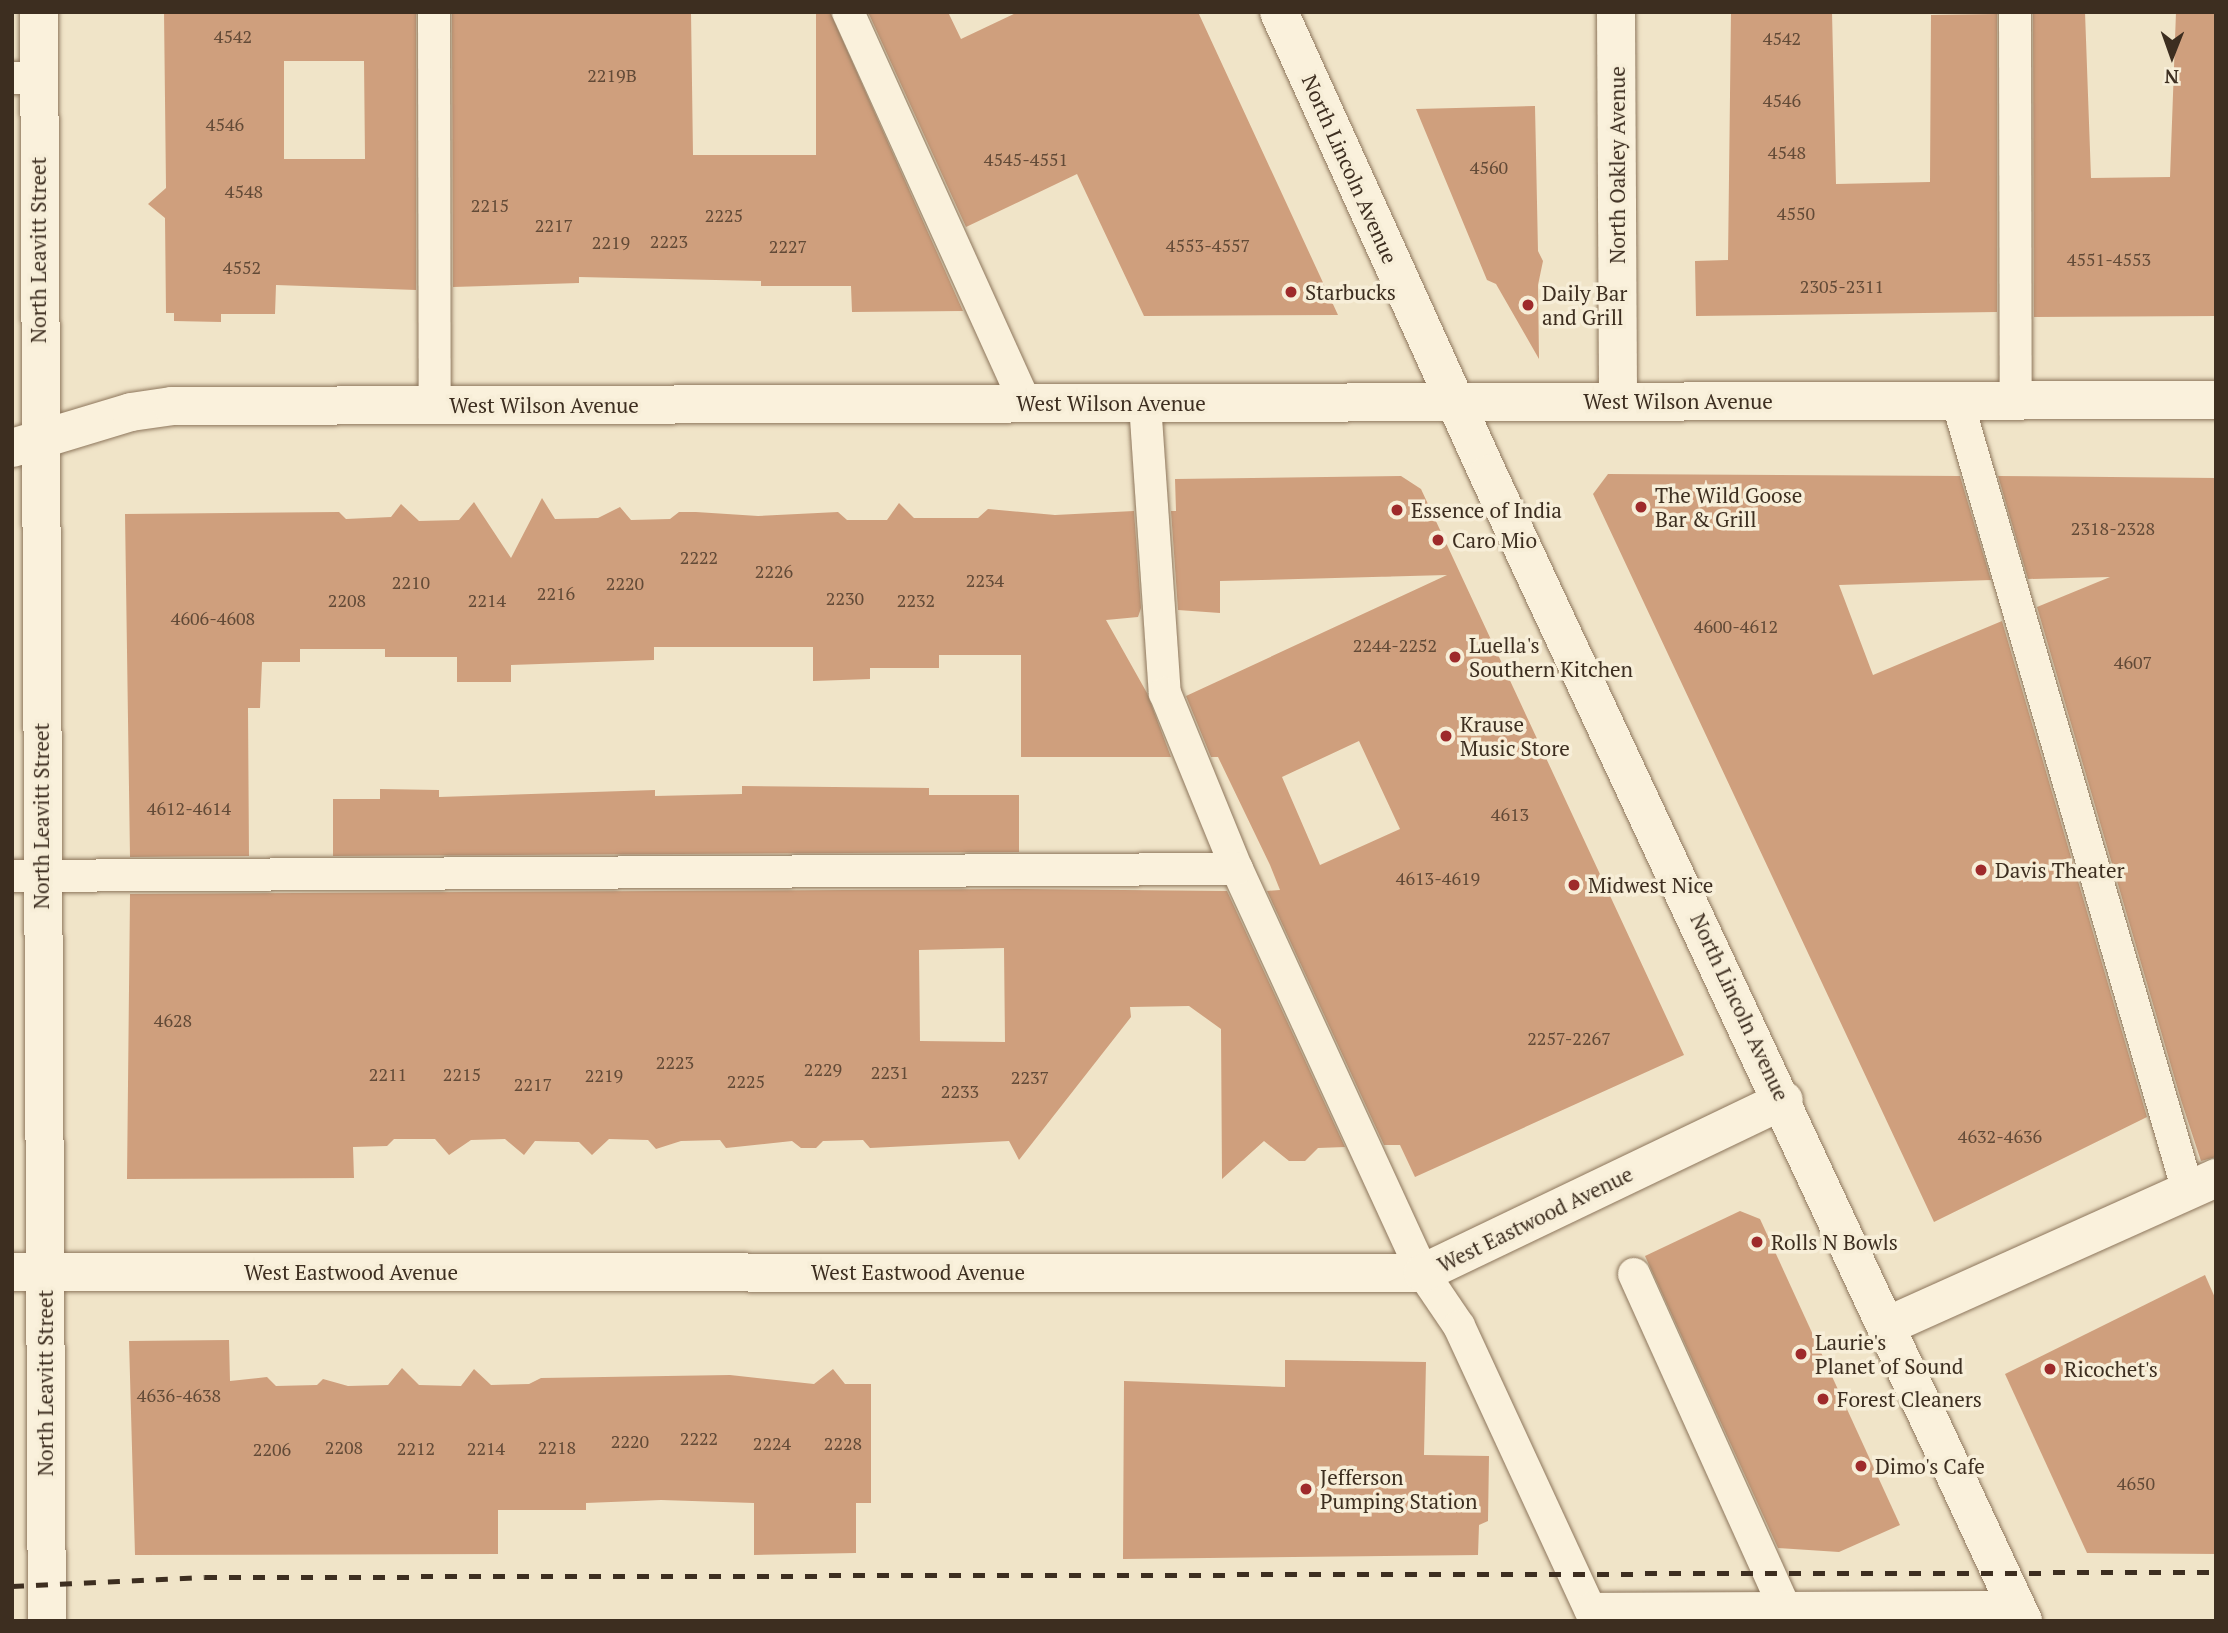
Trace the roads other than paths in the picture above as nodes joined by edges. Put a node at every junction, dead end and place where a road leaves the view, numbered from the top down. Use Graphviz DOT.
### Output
graph roads {
  1 [pos="39,12"];
  2 [pos="434,12"];
  3 [pos="848,12"];
  4 [pos="1279,12"];
  5 [pos="1616,12"];
  6 [pos="2015,12"];
  7 [pos="26,78"];
  8 [pos="1957,400"];
  9 [pos="2216,400"];
  10 [pos="1618,401"];
  11 [pos="2016,401"];
  12 [pos="1457,402"];
  13 [pos="1025,403"];
  14 [pos="1145,403"];
  15 [pos="435,405"];
  16 [pos="26,444"];
  17 [pos="1237,869"];
  18 [pos="27,875"];
  19 [pos="1784,1100"];
  20 [pos="2202,1184"];
  21 [pos="28,1272"];
  22 [pos="1423,1273"];
  23 [pos="1634,1275"];
  24 [pos="1889,1325"];
  25 [pos="1785,1608"];
  26 [pos="2020,1614"];
  27 [pos="1593,1615"];
  28 [pos="47,1621"];
  1 -- 7 [label="street, North Leavitt Street"];
  2 -- 15 [label="lane"];
  3 -- 13 [label="lane"];
  4 -- 12 [label="street, North Lincoln Avenue"];
  5 -- 10 [label="street, North Oakley Avenue"];
  6 -- 11 [label="lane"];
  7 -- 16 [label="street, North Leavitt Street"];
  8 -- 10 [label="street, West Wilson Avenue"];
  8 -- 11 [label="street, West Wilson Avenue"];
  8 -- 20 [label="lane"];
  9 -- 11 [label="street, West Wilson Avenue"];
  10 -- 12 [label="street, West Wilson Avenue"];
  12 -- 14 [label="street, West Wilson Avenue"];
  12 -- 19 [label="street, North Lincoln Avenue"];
  13 -- 14 [label="street, West Wilson Avenue"];
  13 -- 15 [label="street, West Wilson Avenue"];
  14 -- 17 [label="lane"];
  15 -- 16 [label="street, West Wilson Avenue"];
  16 -- 18 [label="street, North Leavitt Street"];
  17 -- 18 [label="lane"];
  17 -- 22 [label="lane"];
  18 -- 21 [label="street, North Leavitt Street"];
  19 -- 22 [label="street, West Eastwood Avenue"];
  19 -- 24 [label="street, North Lincoln Avenue"];
  20 -- 24 [label="street"];
  21 -- 22 [label="street, West Eastwood Avenue"];
  21 -- 28 [label="street, North Leavitt Street"];
  22 -- 27 [label="lane"];
  23 -- 25 [label="lane"];
  24 -- 26 [label="street, North Lincoln Avenue"];
  25 -- 26 [label="lane"];
  25 -- 27 [label="lane"];
}
